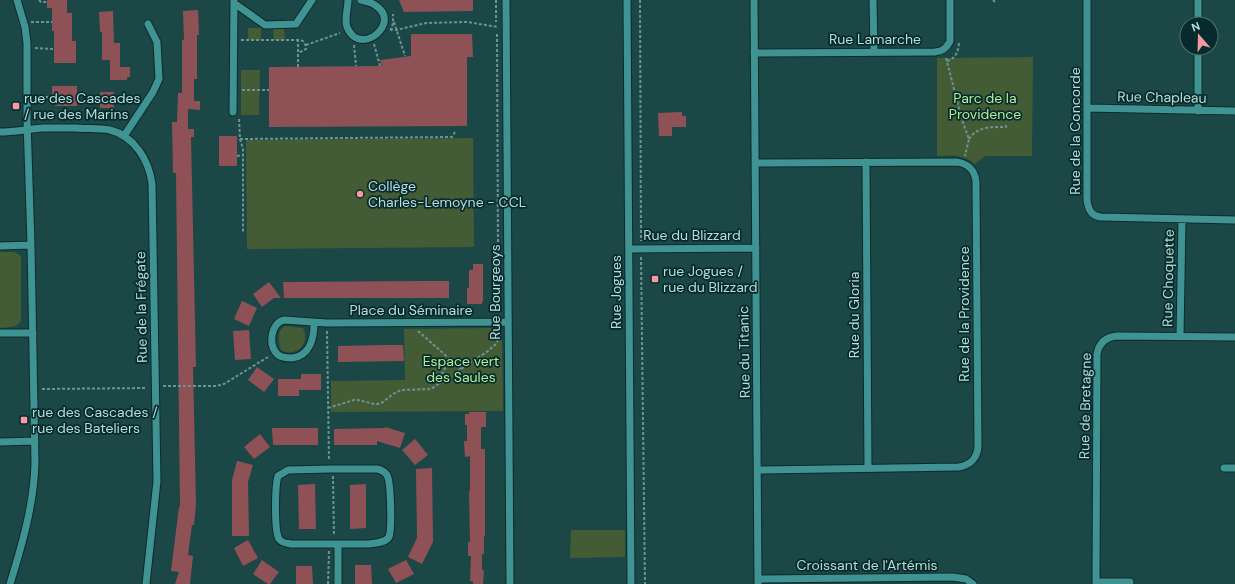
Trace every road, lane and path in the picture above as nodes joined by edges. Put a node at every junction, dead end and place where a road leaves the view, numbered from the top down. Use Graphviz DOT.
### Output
graph roads {
  1 [pos="17,0"];
  2 [pos="39,0"];
  3 [pos="312,0"];
  4 [pos="348,0"];
  5 [pos="361,0"];
  6 [pos="496,0"];
  7 [pos="506,0"];
  8 [pos="627,0"];
  9 [pos="640,0"];
  10 [pos="754,0"];
  11 [pos="873,0"];
  12 [pos="950,0"];
  13 [pos="1087,0"];
  14 [pos="1198,0"];
  15 [pos="234,1"];
  16 [pos="48,2"];
  17 [pos="393,14"];
  18 [pos="1198,16"];
  19 [pos="32,22"];
  20 [pos="52,22"];
  21 [pos="148,24"];
  22 [pos="496,27"];
  23 [pos="500,27"];
  24 [pos="391,30"];
  25 [pos="396,30"];
  26 [pos="238,40"];
  27 [pos="298,40"];
  28 [pos="354,45"];
  29 [pos="375,45"];
  30 [pos="959,46"];
  31 [pos="35,48"];
  32 [pos="54,49"];
  33 [pos="874,52"];
  34 [pos="298,53"];
  35 [pos="754,53"];
  36 [pos="405,56"];
  37 [pos="1198,56"];
  38 [pos="356,66"];
  39 [pos="380,66"];
  40 [pos="298,67"];
  41 [pos="241,90"];
  42 [pos="269,90"];
  43 [pos="35,97"];
  44 [pos="55,97"];
  45 [pos="1088,108"];
  46 [pos="1198,111"];
  47 [pos="1235,111"];
  48 [pos="236,114"];
  49 [pos="989,124"];
  50 [pos="1006,125"];
  51 [pos="990,127"];
  52 [pos="27,130"];
  53 [pos="0,132"];
  54 [pos="455,132"];
  55 [pos="124,136"];
  56 [pos="496,138"];
  57 [pos="240,139"];
  58 [pos="969,139"];
  59 [pos="237,156"];
  60 [pos="243,156"];
  61 [pos="964,157"];
  62 [pos="866,162"];
  63 [pos="755,163"];
  64 [pos="1182,219"];
  65 [pos="1235,220"];
  66 [pos="243,232"];
  67 [pos="641,240"];
  68 [pos="31,245"];
  69 [pos="0,246"];
  70 [pos="756,248"];
  71 [pos="629,249"];
  72 [pos="641,259"];
  73 [pos="508,322"];
  74 [pos="314,323"];
  75 [pos="415,329"];
  76 [pos="327,330"];
  77 [pos="0,333"];
  78 [pos="33,333"];
  79 [pos="499,333"];
  80 [pos="1180,337"];
  81 [pos="1235,337"];
  82 [pos="270,355"];
  83 [pos="453,362"];
  84 [pos="471,362"];
  85 [pos="461,369"];
  86 [pos="439,384"];
  87 [pos="161,386"];
  88 [pos="150,388"];
  89 [pos="42,389"];
  90 [pos="328,408"];
  91 [pos="35,441"];
  92 [pos="0,442"];
  93 [pos="329,463"];
  94 [pos="868,468"];
  95 [pos="1224,468"];
  96 [pos="1235,468"];
  97 [pos="758,470"];
  98 [pos="333,475"];
  99 [pos="336,541"];
  100 [pos="328,554"];
  101 [pos="758,581"];
  102 [pos="1130,582"];
  103 [pos="1096,583"];
  104 [pos="10,584"];
  105 [pos="146,584"];
  106 [pos="328,584"];
  107 [pos="338,584"];
  108 [pos="510,584"];
  109 [pos="631,584"];
  110 [pos="645,584"];
  111 [pos="973,584"];
  1 -- 52 [label="street"];
  2 -- 16 [label="path"];
  3 -- 15 [label="street"];
  4 -- 5 [label="street"];
  6 -- 22 [label="path"];
  7 -- 73 [label="street, Rue Bourgeoys"];
  8 -- 71 [label="street, Rue Jogues"];
  9 -- 67 [label="path"];
  10 -- 35 [label="street, Rue du Titanic"];
  11 -- 33 [label="street"];
  12 -- 33 [label="street, Rue Lamarche"];
  13 -- 45 [label="street, Rue de la Concorde"];
  14 -- 18 [label="street"];
  15 -- 48 [label="street"];
  17 -- 25 [label="path"];
  19 -- 20 [label="path"];
  21 -- 55 [label="street"];
  22 -- 23 [label="path"];
  22 -- 25 [label="path"];
  22 -- 56 [label="path"];
  24 -- 25 [label="path"];
  25 -- 36 [label="path"];
  26 -- 27 [label="path"];
  27 -- 34 [label="path"];
  27 -- 34 [label="path"];
  28 -- 38 [label="path"];
  29 -- 39 [label="path"];
  30 -- 58 [label="path"];
  31 -- 32 [label="path"];
  33 -- 35 [label="street, Rue Lamarche"];
  34 -- 40 [label="path"];
  35 -- 63 [label="street, Rue du Titanic"];
  37 -- 46 [label="street"];
  41 -- 42 [label="path"];
  43 -- 44 [label="path"];
  45 -- 46 [label="street, Rue Chapleau"];
  45 -- 64 [label="street, Rue de la Concorde"];
  46 -- 47 [label="street, Rue Chapleau"];
  48 -- 57 [label="path"];
  49 -- 51 [label="path"];
  50 -- 51 [label="path"];
  51 -- 58 [label="path"];
  52 -- 53 [label="street, Rue de la Frégate"];
  52 -- 55 [label="street, Rue de la Frégate"];
  52 -- 68 [label="street"];
  54 -- 57 [label="path"];
  55 -- 105 [label="street, Rue de la Frégate"];
  57 -- 60 [label="path"];
  58 -- 61 [label="path"];
  59 -- 60 [label="path"];
  60 -- 66 [label="path"];
  62 -- 63 [label="street, Rue de la Providence"];
  62 -- 94 [label="street, Rue du Gloria"];
  62 -- 94 [label="street, Rue de la Providence"];
  63 -- 70 [label="street, Rue du Titanic"];
  64 -- 65 [label="street, Rue de la Concorde"];
  64 -- 80 [label="street, Rue Choquette"];
  68 -- 69 [label="street"];
  68 -- 78 [label="street"];
  70 -- 71 [label="street, Rue du Blizzard"];
  70 -- 97 [label="street, Rue du Titanic"];
  71 -- 109 [label="street, Rue Jogues"];
  72 -- 110 [label="path, Rue Jogues"];
  73 -- 74 [label="street, Place du Séminaire"];
  73 -- 108 [label="street, Rue Bourgeoys"];
  74 -- 74 [label="street, Place du Séminaire"];
  75 -- 83 [label="path"];
  76 -- 90 [label="path"];
  77 -- 78 [label="street"];
  78 -- 91 [label="street"];
  79 -- 84 [label="path"];
  80 -- 81 [label="street, Rue de Bretagne"];
  80 -- 103 [label="street, Rue de Bretagne"];
  82 -- 87 [label="path"];
  83 -- 84 [label="path"];
  83 -- 85 [label="path"];
  83 -- 86 [label="path"];
  84 -- 85 [label="path"];
  85 -- 86 [label="path"];
  86 -- 90 [label="path"];
  88 -- 89 [label="path"];
  90 -- 93 [label="path"];
  91 -- 92 [label="street"];
  91 -- 104 [label="street"];
  94 -- 97 [label="street, Rue de la Providence"];
  95 -- 96 [label="street"];
  97 -- 101 [label="street, Rue du Titanic"];
  98 -- 99 [label="path"];
  99 -- 99 [label="street"];
  99 -- 107 [label="street"];
  100 -- 106 [label="path"];
  101 -- 111 [label="street, Croissant de l'Artémis"];
  102 -- 103 [label="street, Rue de Bretagne"];
}
